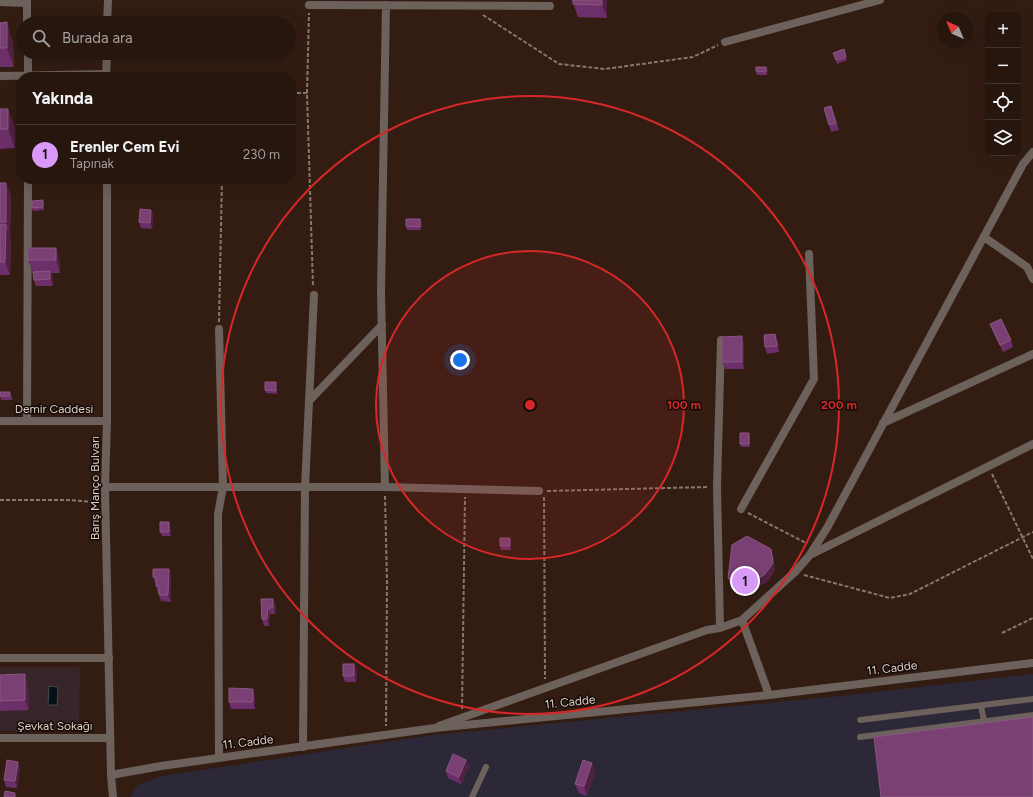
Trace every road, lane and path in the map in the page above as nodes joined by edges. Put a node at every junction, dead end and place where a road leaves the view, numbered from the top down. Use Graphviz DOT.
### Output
graph roads {
  1 [pos="108,0"];
  2 [pos="880,0"];
  3 [pos="27,1"];
  4 [pos="0,2"];
  5 [pos="309,5"];
  6 [pos="386,6"];
  7 [pos="474,6"];
  8 [pos="550,6"];
  9 [pos="27,16"];
  10 [pos="107,16"];
  11 [pos="724,42"];
  12 [pos="28,60"];
  13 [pos="107,60"];
  14 [pos="28,72"];
  15 [pos="106,72"];
  16 [pos="0,76"];
  17 [pos="16,76"];
  18 [pos="296,93"];
  19 [pos="307,94"];
  20 [pos="1033,152"];
  21 [pos="28,184"];
  22 [pos="107,184"];
  23 [pos="222,184"];
  24 [pos="984,237"];
  25 [pos="809,254"];
  26 [pos="1033,279"];
  27 [pos="314,296"];
  28 [pos="382,325"];
  29 [pos="219,329"];
  30 [pos="721,340"];
  31 [pos="1033,354"];
  32 [pos="309,401"];
  33 [pos="0,421"];
  34 [pos="27,421"];
  35 [pos="107,421"];
  36 [pos="883,423"];
  37 [pos="1033,444"];
  38 [pos="988,466"];
  39 [pos="105,487"];
  40 [pos="223,487"];
  41 [pos="305,487"];
  42 [pos="385,487"];
  43 [pos="717,487"];
  44 [pos="465,489"];
  45 [pos="539,491"];
  46 [pos="0,500"];
  47 [pos="106,502"];
  48 [pos="741,510"];
  49 [pos="1033,532"];
  50 [pos="1022,537"];
  51 [pos="815,547"];
  52 [pos="809,556"];
  53 [pos="1033,559"];
  54 [pos="796,572"];
  55 [pos="1033,618"];
  56 [pos="742,620"];
  57 [pos="720,628"];
  58 [pos="1002,633"];
  59 [pos="0,658"];
  60 [pos="109,658"];
  61 [pos="1033,663"];
  62 [pos="545,688"];
  63 [pos="769,695"];
  64 [pos="1033,699"];
  65 [pos="981,706"];
  66 [pos="1033,715"];
  67 [pos="462,718"];
  68 [pos="860,720"];
  69 [pos="984,722"];
  70 [pos="435,728"];
  71 [pos="386,735"];
  72 [pos="860,737"];
  73 [pos="0,738"];
  74 [pos="110,738"];
  75 [pos="303,747"];
  76 [pos="219,758"];
  77 [pos="486,767"];
  78 [pos="111,775"];
  79 [pos="113,797"];
  80 [pos="472,797"];
  1 -- 10 [label="street"];
  2 -- 11 [label="street"];
  3 -- 4 [label="street"];
  3 -- 9 [label="street"];
  5 -- 6 [label="street"];
  5 -- 19 [label="path"];
  6 -- 7 [label="street"];
  6 -- 28 [label="street"];
  7 -- 8 [label="street"];
  7 -- 11 [label="path"];
  12 -- 14 [label="street"];
  13 -- 15 [label="street"];
  16 -- 17 [label="street"];
  18 -- 19 [label="path"];
  19 -- 27 [label="path"];
  20 -- 24 [label="street"];
  21 -- 34 [label="street"];
  22 -- 35 [label="street, Barış Manço Bulvarı"];
  23 -- 29 [label="path"];
  24 -- 26 [label="street"];
  24 -- 36 [label="street"];
  25 -- 48 [label="street"];
  27 -- 32 [label="street"];
  28 -- 32 [label="street"];
  28 -- 42 [label="street"];
  29 -- 40 [label="street"];
  30 -- 43 [label="street"];
  31 -- 36 [label="street"];
  32 -- 41 [label="street"];
  33 -- 34 [label="street, Demir Caddesi"];
  34 -- 35 [label="street, Demir Caddesi"];
  35 -- 39 [label="street, Barış Manço Bulvarı"];
  36 -- 51 [label="street"];
  37 -- 38 [label="street"];
  38 -- 50 [label="path"];
  38 -- 52 [label="street"];
  39 -- 40 [label="street"];
  39 -- 47 [label="street, Barış Manço Bulvarı"];
  40 -- 41 [label="street"];
  40 -- 76 [label="street"];
  41 -- 42 [label="street"];
  41 -- 75 [label="street"];
  42 -- 44 [label="street"];
  42 -- 71 [label="path"];
  43 -- 57 [label="street"];
  43 -- 62 [label="path"];
  44 -- 45 [label="street"];
  44 -- 67 [label="path"];
  46 -- 47 [label="path"];
  47 -- 60 [label="street, Barış Manço Bulvarı"];
  48 -- 51 [label="path"];
  49 -- 50 [label="path"];
  50 -- 53 [label="path"];
  50 -- 54 [label="path"];
  51 -- 52 [label="street"];
  52 -- 54 [label="street"];
  54 -- 56 [label="street"];
  55 -- 58 [label="path"];
  56 -- 57 [label="street"];
  56 -- 63 [label="street"];
  57 -- 62 [label="street"];
  59 -- 60 [label="street"];
  60 -- 74 [label="street, Barış Manço Bulvarı"];
  61 -- 63 [label="street, 11. Cadde"];
  62 -- 67 [label="street"];
  63 -- 70 [label="street, 11. Cadde"];
  64 -- 65 [label="lane"];
  65 -- 68 [label="lane"];
  65 -- 69 [label="lane"];
  66 -- 69 [label="lane"];
  67 -- 70 [label="street"];
  69 -- 72 [label="lane"];
  70 -- 71 [label="street, 11. Cadde"];
  71 -- 75 [label="street, 11. Cadde"];
  73 -- 74 [label="street, Şevkat Sokağı"];
  74 -- 78 [label="street, Barış Manço Bulvarı"];
  75 -- 76 [label="street, 11. Cadde"];
  76 -- 78 [label="street, 11. Cadde"];
  77 -- 80 [label="lane"];
  78 -- 79 [label="street, Barış Manço Bulvarı"];
}
